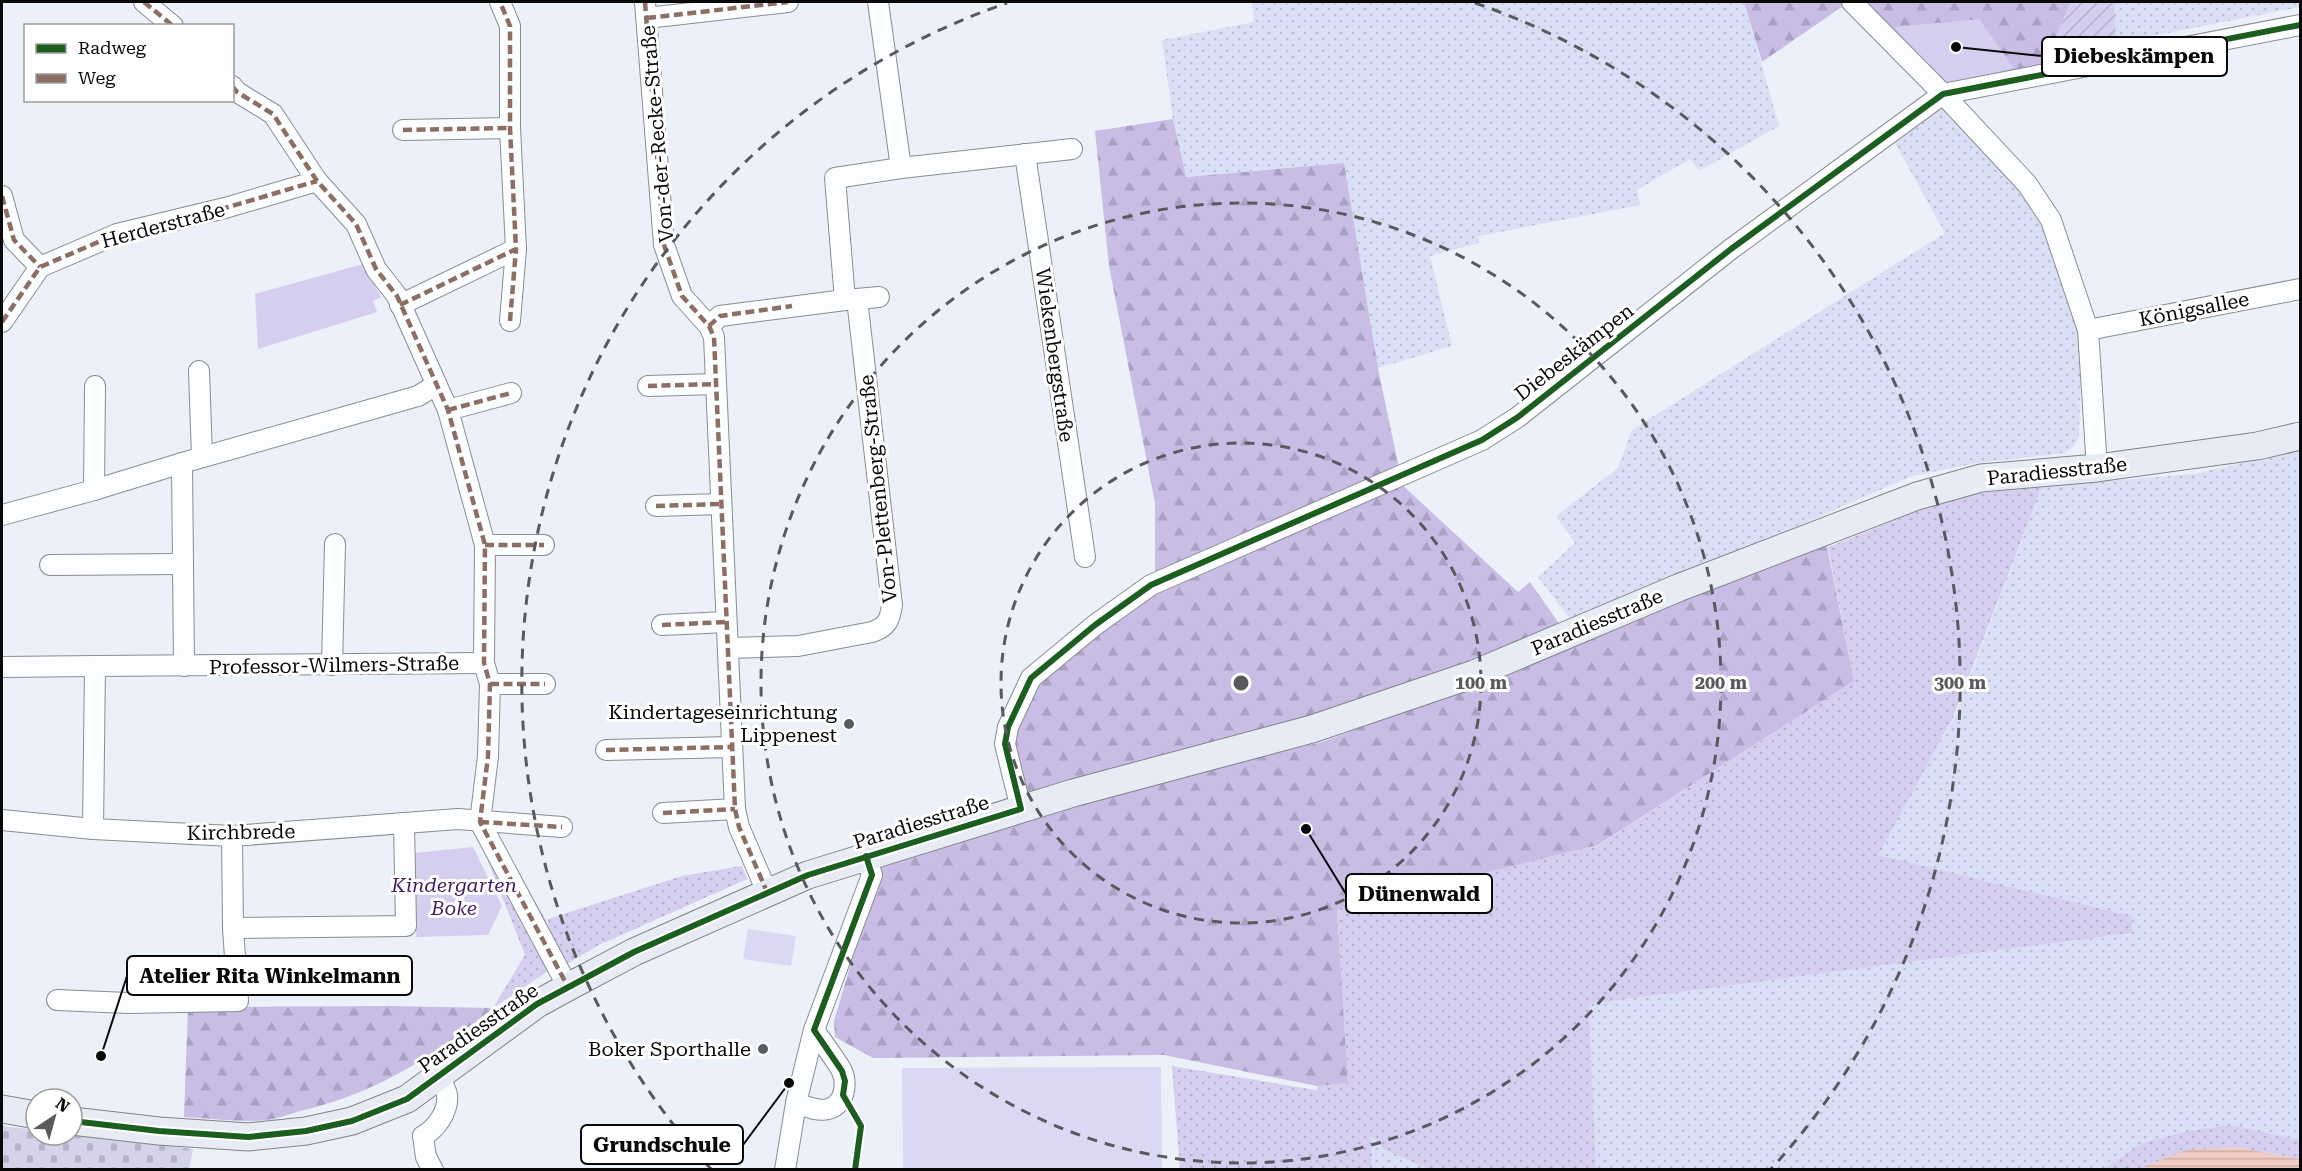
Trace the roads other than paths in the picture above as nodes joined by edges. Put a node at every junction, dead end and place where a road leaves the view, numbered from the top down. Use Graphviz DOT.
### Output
graph roads {
  1 [pos="144,2"];
  2 [pos="500,2"];
  3 [pos="788,2"];
  4 [pos="878,2"];
  5 [pos="1852,2"];
  6 [pos="646,10"];
  7 [pos="170,24"];
  8 [pos="2301,25"];
  9 [pos="234,88"];
  10 [pos="1943,94"];
  11 [pos="510,128"];
  12 [pos="403,130"];
  13 [pos="1072,149"];
  14 [pos="1025,154"];
  15 [pos="901,168"];
  16 [pos="317,180"];
  17 [pos="2,196"];
  18 [pos="516,249"];
  19 [pos="40,267"];
  20 [pos="2301,289"];
  21 [pos="879,297"];
  22 [pos="851,300"];
  23 [pos="400,305"];
  24 [pos="510,321"];
  25 [pos="2,322"];
  26 [pos="709,326"];
  27 [pos="2088,330"];
  28 [pos="199,371"];
  29 [pos="716,384"];
  30 [pos="436,385"];
  31 [pos="96,386"];
  32 [pos="648,386"];
  33 [pos="511,393"];
  34 [pos="448,410"];
  35 [pos="2301,436"];
  36 [pos="202,457"];
  37 [pos="182,463"];
  38 [pos="2097,468"];
  39 [pos="94,490"];
  40 [pos="721,504"];
  41 [pos="656,506"];
  42 [pos="2,515"];
  43 [pos="335,544"];
  44 [pos="544,544"];
  45 [pos="485,545"];
  46 [pos="1085,556"];
  47 [pos="183,564"];
  48 [pos="50,565"];
  49 [pos="726,622"];
  50 [pos="662,625"];
  51 [pos="728,648"];
  52 [pos="484,663"];
  53 [pos="332,665"];
  54 [pos="95,666"];
  55 [pos="184,666"];
  56 [pos="2,667"];
  57 [pos="490,684"];
  58 [pos="545,684"];
  59 [pos="732,747"];
  60 [pos="606,750"];
  61 [pos="735,809"];
  62 [pos="1021,809"];
  63 [pos="663,813"];
  64 [pos="2,820"];
  65 [pos="480,822"];
  66 [pos="404,823"];
  67 [pos="562,827"];
  68 [pos="93,829"];
  69 [pos="232,836"];
  70 [pos="866,856"];
  71 [pos="767,892"];
  72 [pos="233,928"];
  73 [pos="568,987"];
  74 [pos="57,1000"];
  75 [pos="814,1030"];
  76 [pos="439,1076"];
  77 [pos="796,1102"];
  78 [pos="2,1109"];
  79 [pos="24,1113"];
  80 [pos="84,1121"];
  81 [pos="433,1170"];
  82 [pos="785,1170"];
  1 -- 7 [label="street"];
  2 -- 11 [label="street"];
  3 -- 6 [label="street"];
  4 -- 15 [label="street"];
  5 -- 10 [label="street"];
  6 -- 26 [label="street, Von-der-Recke-Straße"];
  8 -- 10 [label="street, Diebeskämpen"];
  9 -- 16 [label="street"];
  10 -- 27 [label="street"];
  10 -- 62 [label="street, Diebeskämpen"];
  11 -- 12 [label="street"];
  11 -- 18 [label="street"];
  13 -- 14 [label="street"];
  14 -- 15 [label="street"];
  14 -- 46 [label="street, Wiekenbergstraße"];
  15 -- 22 [label="street"];
  16 -- 19 [label="street, Herderstraße"];
  16 -- 23 [label="street"];
  17 -- 19 [label="street"];
  18 -- 23 [label="street"];
  18 -- 24 [label="street"];
  19 -- 25 [label="street"];
  20 -- 27 [label="street, Königsallee"];
  21 -- 22 [label="street"];
  22 -- 26 [label="street"];
  22 -- 51 [label="street, Von-Plettenberg-Straße"];
  23 -- 30 [label="street"];
  26 -- 29 [label="street"];
  27 -- 38 [label="street"];
  28 -- 36 [label="street"];
  29 -- 32 [label="street"];
  29 -- 40 [label="street"];
  30 -- 34 [label="street"];
  30 -- 36 [label="street"];
  31 -- 39 [label="street"];
  33 -- 34 [label="street"];
  34 -- 45 [label="street"];
  35 -- 38 [label="main road, Paradiesstraße"];
  36 -- 37 [label="street"];
  37 -- 39 [label="street"];
  37 -- 47 [label="street, Professor-Wilmers-Straße"];
  38 -- 62 [label="main road, Paradiesstraße"];
  39 -- 42 [label="street"];
  40 -- 41 [label="street"];
  40 -- 49 [label="street"];
  43 -- 53 [label="street"];
  44 -- 45 [label="street"];
  45 -- 52 [label="street"];
  47 -- 48 [label="street"];
  47 -- 55 [label="street, Professor-Wilmers-Straße"];
  49 -- 50 [label="street"];
  49 -- 51 [label="street"];
  51 -- 59 [label="street"];
  52 -- 53 [label="street, Professor-Wilmers-Straße"];
  52 -- 57 [label="street"];
  53 -- 55 [label="street, Professor-Wilmers-Straße"];
  54 -- 55 [label="street, Professor-Wilmers-Straße"];
  54 -- 56 [label="street, Professor-Wilmers-Straße"];
  54 -- 68 [label="street"];
  57 -- 58 [label="street"];
  57 -- 65 [label="street"];
  59 -- 60 [label="street"];
  59 -- 61 [label="street"];
  61 -- 63 [label="street"];
  61 -- 71 [label="street"];
  62 -- 70 [label="main road, Paradiesstraße"];
  64 -- 68 [label="street, Kirchbrede"];
  65 -- 66 [label="street, Kirchbrede"];
  65 -- 67 [label="street, Kirchbrede"];
  65 -- 73 [label="street"];
  66 -- 69 [label="street, Kirchbrede"];
  66 -- 72 [label="street"];
  68 -- 69 [label="street, Kirchbrede"];
  69 -- 72 [label="street"];
  70 -- 71 [label="main road, Paradiesstraße"];
  70 -- 75 [label="street"];
  71 -- 73 [label="main road, Paradiesstraße"];
  72 -- 74 [label="street"];
  73 -- 76 [label="main road, Paradiesstraße"];
  75 -- 77 [label="street"];
  75 -- 77 [label="street"];
  76 -- 80 [label="main road, Paradiesstraße"];
  76 -- 81 [label="street"];
  77 -- 82 [label="street"];
  78 -- 79 [label="main road"];
}
